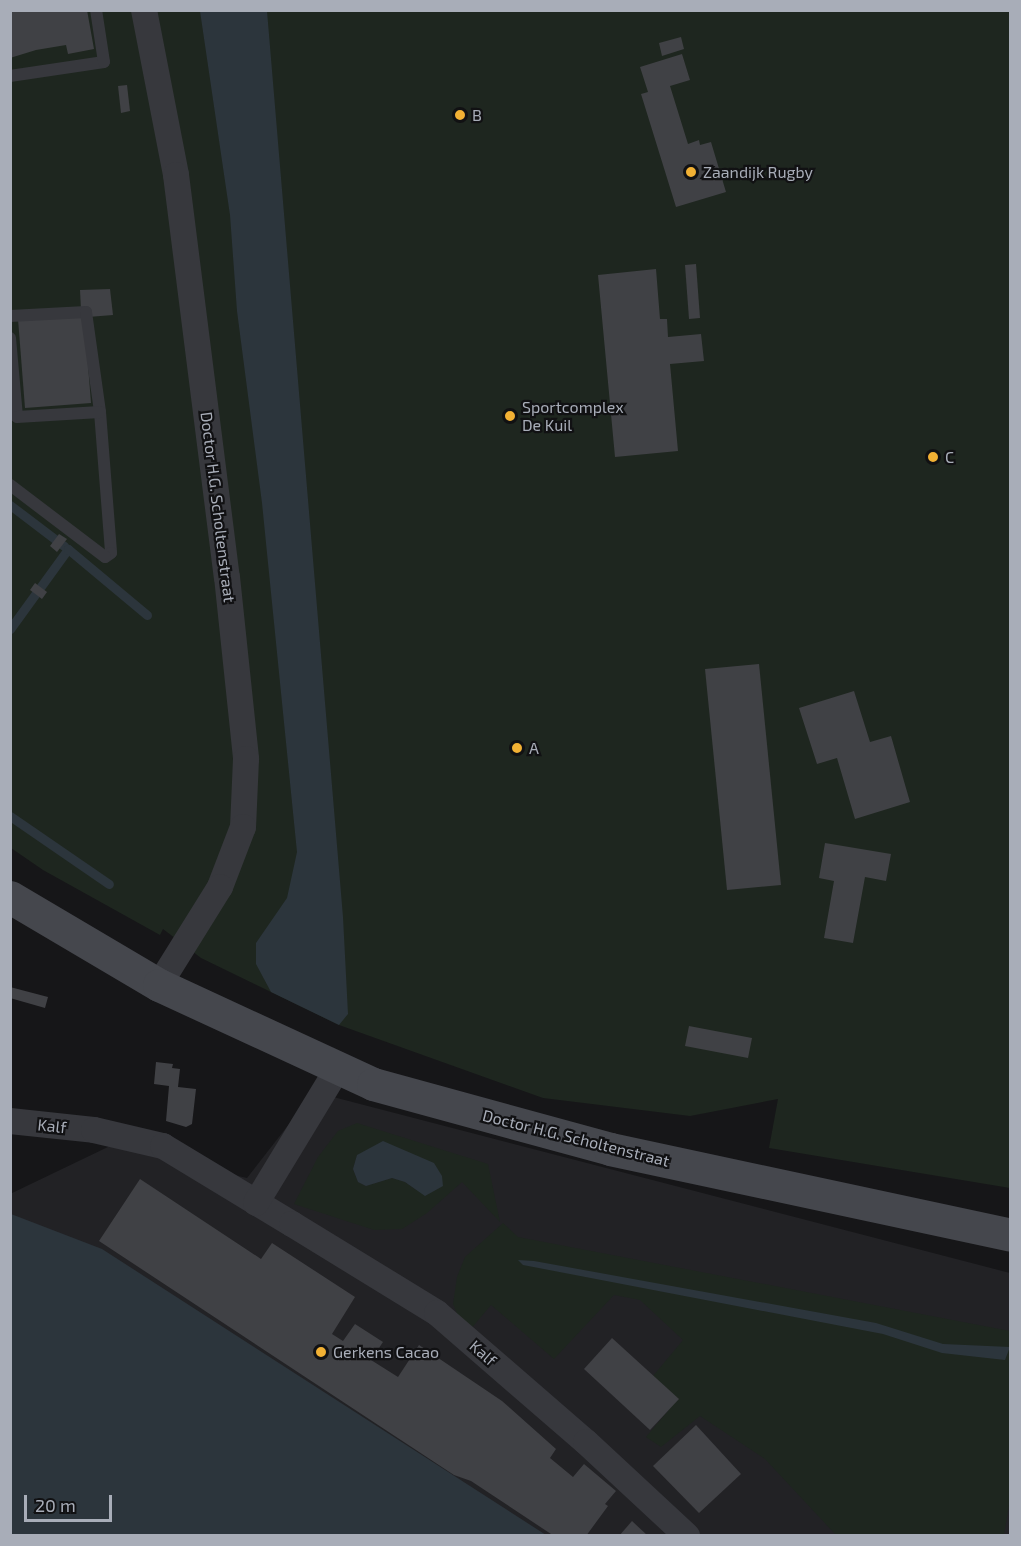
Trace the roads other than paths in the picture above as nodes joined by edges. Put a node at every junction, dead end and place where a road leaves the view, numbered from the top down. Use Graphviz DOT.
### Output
graph roads {
  1 [pos="96,10"];
  2 [pos="144,10"];
  3 [pos="10,76"];
  4 [pos="10,316"];
  5 [pos="10,338"];
  6 [pos="100,412"];
  7 [pos="14,422"];
  8 [pos="10,484"];
  9 [pos="10,897"];
  10 [pos="159,985"];
  11 [pos="338,1068"];
  12 [pos="10,1121"];
  13 [pos="256,1203"];
  14 [pos="1011,1235"];
  15 [pos="687,1536"];
  1 -- 3 [label="lane"];
  2 -- 10 [label="street, Doctor H.G. Scholtenstraat"];
  4 -- 6 [label="lane"];
  5 -- 7 [label="lane"];
  6 -- 7 [label="lane"];
  6 -- 8 [label="lane"];
  9 -- 10 [label="main road, Doctor H.G. Scholtenstraat"];
  10 -- 11 [label="main road, Doctor H.G. Scholtenstraat"];
  11 -- 13 [label="street"];
  11 -- 14 [label="main road, Doctor H.G. Scholtenstraat"];
  12 -- 13 [label="street, Kalf"];
  13 -- 15 [label="street, Kalf"];
}
